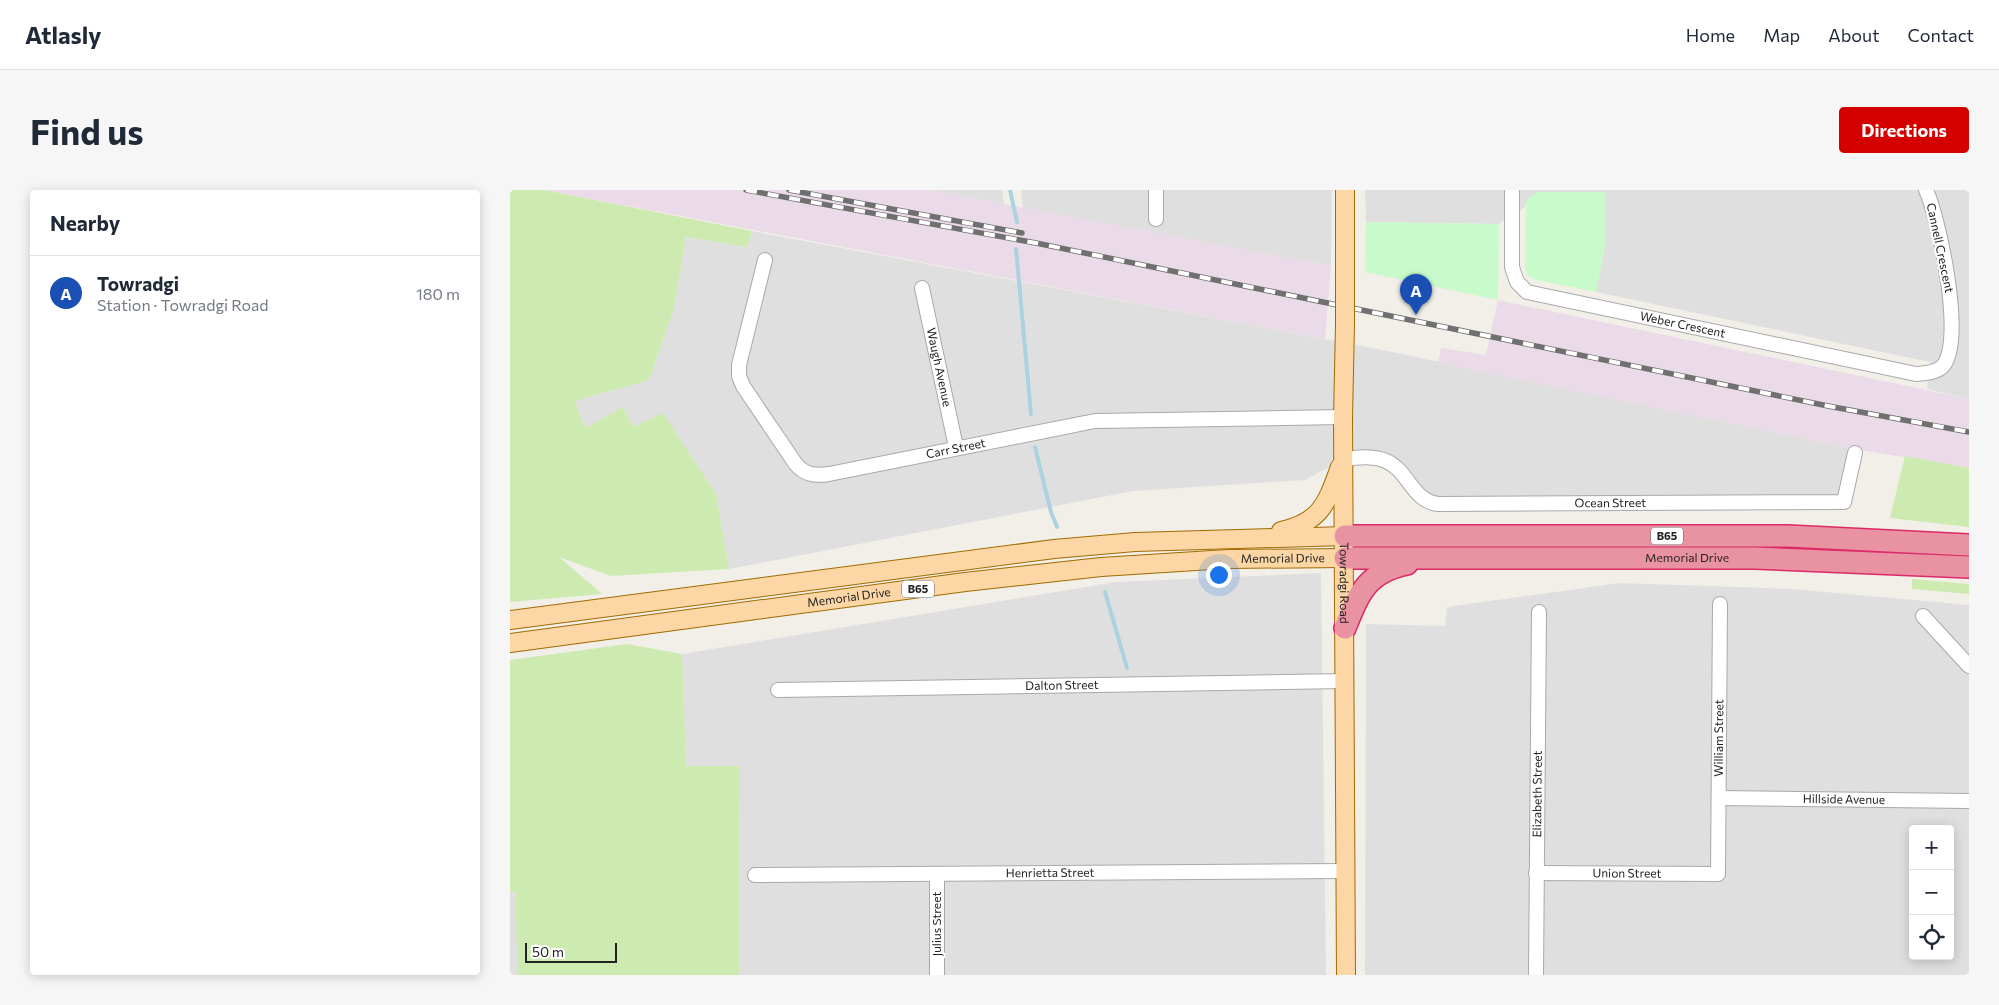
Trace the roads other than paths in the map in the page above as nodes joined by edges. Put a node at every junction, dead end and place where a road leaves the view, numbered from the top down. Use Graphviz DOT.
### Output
graph roads {
  1 [pos="1156,190"];
  2 [pos="1345,190"];
  3 [pos="1512,190"];
  4 [pos="1926,190"];
  5 [pos="1156,219"];
  6 [pos="765,260"];
  7 [pos="922,288"];
  8 [pos="1943,366"];
  9 [pos="1343,417"];
  10 [pos="956,447"];
  11 [pos="1855,452"];
  12 [pos="1344,459"];
  13 [pos="1345,536"];
  14 [pos="1241,538"];
  15 [pos="1969,545"];
  16 [pos="1345,558"];
  17 [pos="1444,558"];
  18 [pos="1969,567"];
  19 [pos="1720,604"];
  20 [pos="1538,612"];
  21 [pos="1923,616"];
  22 [pos="510,620"];
  23 [pos="1345,628"];
  24 [pos="510,643"];
  25 [pos="1969,666"];
  26 [pos="1345,681"];
  27 [pos="778,690"];
  28 [pos="1719,798"];
  29 [pos="1969,801"];
  30 [pos="1346,871"];
  31 [pos="1536,873"];
  32 [pos="937,874"];
  33 [pos="1718,874"];
  34 [pos="755,875"];
  35 [pos="937,975"];
  36 [pos="1346,975"];
  37 [pos="1536,975"];
  1 -- 5 [label="street"];
  2 -- 9 [label="main road, Towradgi Road, bridge"];
  3 -- 8 [label="street, Weber Crescent"];
  4 -- 8 [label="street, Cannell Crescent"];
  6 -- 10 [label="street, Carr Street"];
  7 -- 10 [label="street, Waugh Avenue"];
  9 -- 10 [label="street, Carr Street"];
  9 -- 12 [label="main road, Towradgi Road"];
  11 -- 12 [label="street, Ocean Street"];
  12 -- 13 [label="main road, Towradgi Road"];
  12 -- 14 [label="main road"];
  13 -- 14 [label="main road, Memorial Drive / B65"];
  13 -- 15 [label="highway, Memorial Drive / B65"];
  13 -- 16 [label="main road, Towradgi Road"];
  14 -- 22 [label="main road, Memorial Drive / B65"];
  16 -- 17 [label="highway, Memorial Drive / B65"];
  16 -- 23 [label="main road, Towradgi Road"];
  16 -- 24 [label="main road, Memorial Drive / B65"];
  17 -- 18 [label="highway, Memorial Drive / B65"];
  17 -- 23 [label="highway"];
  19 -- 28 [label="street, William Street"];
  20 -- 31 [label="street, Elizabeth Street"];
  21 -- 25 [label="street"];
  23 -- 26 [label="main road, Towradgi Road"];
  26 -- 27 [label="street, Dalton Street"];
  26 -- 30 [label="main road, Towradgi Road"];
  28 -- 29 [label="street, Hillside Avenue"];
  28 -- 33 [label="street, William Street"];
  30 -- 32 [label="street, Henrietta Street"];
  30 -- 36 [label="main road, Towradgi Road"];
  31 -- 33 [label="street, Union Street"];
  31 -- 37 [label="street, Elizabeth Street"];
  32 -- 34 [label="street, Henrietta Street"];
  32 -- 35 [label="street, Julius Street"];
}
